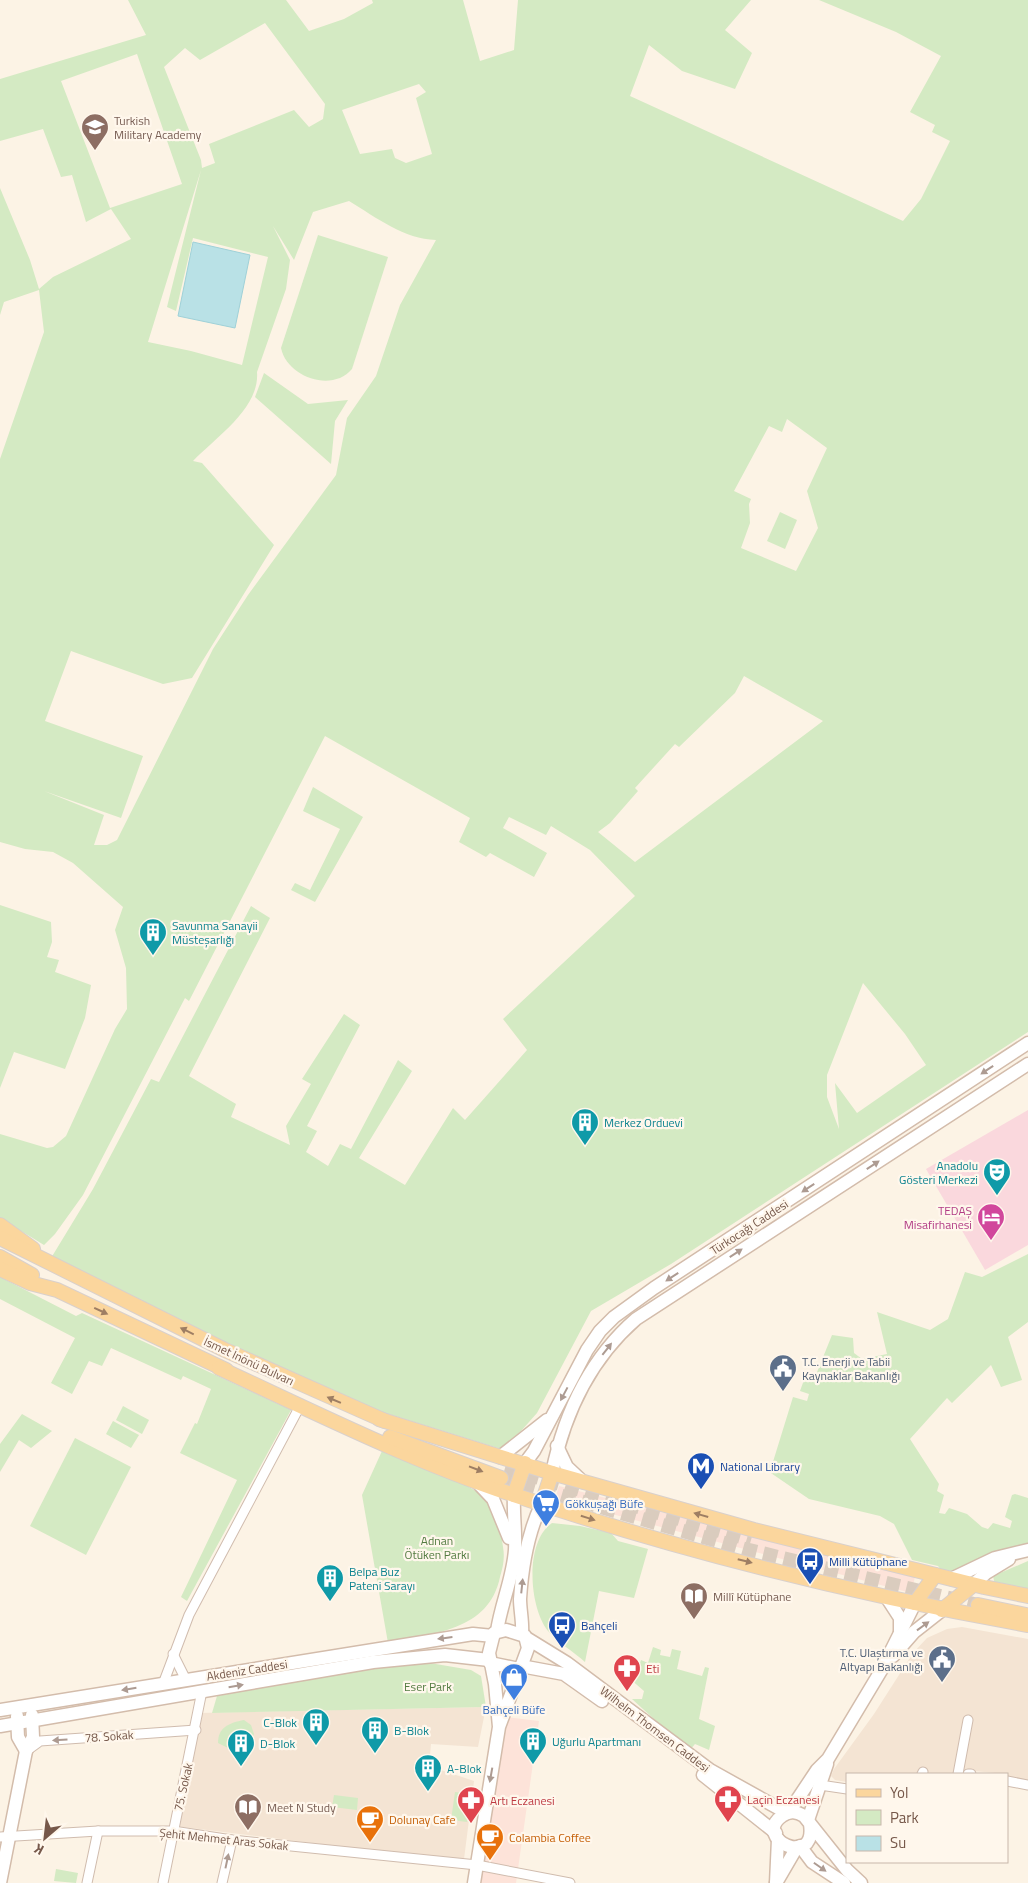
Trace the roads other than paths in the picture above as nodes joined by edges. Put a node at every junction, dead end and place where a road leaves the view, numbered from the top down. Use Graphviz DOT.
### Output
graph roads {
  1 [pos="1028,1043"];
  2 [pos="1028,1064"];
  3 [pos="838,1169"];
  4 [pos="850,1179"];
  5 [pos="0,1225"];
  6 [pos="0,1234"];
  7 [pos="0,1238"];
  8 [pos="0,1257"];
  9 [pos="48,1263"];
  10 [pos="0,1269"];
  11 [pos="57,1290"];
  12 [pos="219,1368"];
  13 [pos="300,1406"];
  14 [pos="553,1415"];
  15 [pos="558,1446"];
  16 [pos="525,1463"];
  17 [pos="502,1468"];
  18 [pos="552,1473"];
  19 [pos="476,1481"];
  20 [pos="583,1482"];
  21 [pos="514,1495"];
  22 [pos="542,1503"];
  23 [pos="515,1550"];
  24 [pos="1025,1551"];
  25 [pos="935,1575"];
  26 [pos="952,1579"];
  27 [pos="977,1595"];
  28 [pos="1028,1596"];
  29 [pos="887,1598"];
  30 [pos="915,1603"];
  31 [pos="1028,1605"];
  32 [pos="942,1610"];
  33 [pos="1028,1616"];
  34 [pos="1028,1625"];
  35 [pos="900,1632"];
  36 [pos="495,1633"];
  37 [pos="525,1636"];
  38 [pos="173,1654"];
  39 [pos="490,1661"];
  40 [pos="520,1667"];
  41 [pos="882,1670"];
  42 [pos="186,1680"];
  43 [pos="164,1684"];
  44 [pos="202,1691"];
  45 [pos="30,1706"];
  46 [pos="16,1708"];
  47 [pos="0,1710"];
  48 [pos="968,1720"];
  49 [pos="33,1721"];
  50 [pos="18,1724"];
  51 [pos="0,1726"];
  52 [pos="499,1727"];
  53 [pos="196,1730"];
  54 [pos="26,1751"];
  55 [pos="828,1759"];
  56 [pos="958,1773"];
  57 [pos="1008,1781"];
  58 [pos="820,1785"];
  59 [pos="1028,1786"];
  60 [pos="846,1789"];
  61 [pos="788,1813"];
  62 [pos="809,1822"];
  63 [pos="98,1831"];
  64 [pos="173,1831"];
  65 [pos="776,1836"];
  66 [pos="4,1837"];
  67 [pos="232,1840"];
  68 [pos="799,1847"];
  69 [pos="477,1865"];
  70 [pos="564,1882"];
  71 [pos="839,1882"];
  72 [pos="0,1883"];
  73 [pos="87,1883"];
  74 [pos="163,1883"];
  75 [pos="222,1883"];
  76 [pos="474,1883"];
  77 [pos="776,1883"];
  78 [pos="861,1883"];
  1 -- 3 [label="main road, Türkocağı Caddesi, one-way"];
  4 -- 2 [label="main road, Türkocağı Caddesi, one-way"];
  3 -- 4 [label="main road"];
  3 -- 14 [label="main road, Türkocağı Caddesi, one-way"];
  15 -- 4 [label="main road, Türkocağı Caddesi, one-way"];
  5 -- 9 [label="main road"];
  6 -- 9 [label="main road"];
  7 -- 9 [label="main road, İsmet İnönü Bulvarı"];
  8 -- 11 [label="main road"];
  17 -- 9 [label="main road, İsmet İnönü Bulvarı, one-way"];
  10 -- 11 [label="main road"];
  11 -- 12 [label="main road, İsmet İnönü Bulvarı, one-way"];
  12 -- 13 [label="main road"];
  12 -- 17 [label="main road, İsmet İnönü Bulvarı, one-way"];
  13 -- 19 [label="main road"];
  13 -- 38 [label="street"];
  14 -- 16 [label="main road, Türkocağı Caddesi"];
  14 -- 17 [label="main road"];
  15 -- 18 [label="main road, Türkocağı Caddesi"];
  15 -- 20 [label="main road"];
  16 -- 17 [label="main road"];
  16 -- 18 [label="main road"];
  16 -- 21 [label="main road"];
  18 -- 20 [label="main road"];
  18 -- 22 [label="main road"];
  19 -- 21 [label="main road"];
  19 -- 23 [label="main road"];
  25 -- 20 [label="main road, one-way"];
  21 -- 22 [label="main road"];
  21 -- 23 [label="main road"];
  22 -- 29 [label="main road, one-way"];
  37 -- 22 [label="main road, one-way"];
  23 -- 36 [label="main road"];
  24 -- 26 [label="main road"];
  24 -- 27 [label="main road"];
  25 -- 26 [label="main road"];
  25 -- 30 [label="main road"];
  26 -- 27 [label="main road"];
  27 -- 28 [label="main road"];
  27 -- 31 [label="main road"];
  27 -- 32 [label="main road"];
  27 -- 33 [label="main road"];
  29 -- 30 [label="main road"];
  29 -- 35 [label="main road"];
  30 -- 32 [label="main road"];
  30 -- 35 [label="main road"];
  32 -- 34 [label="main road"];
  41 -- 32 [label="main road, one-way"];
  35 -- 41 [label="main road"];
  36 -- 37 [label="main road, Akdeniz Caddesi"];
  36 -- 39 [label="main road"];
  36 -- 42 [label="main road, Akdeniz Caddesi, one-way"];
  37 -- 40 [label="main road"];
  37 -- 61 [label="main road, Wilhelm Thomsen Caddesi"];
  38 -- 42 [label="street"];
  38 -- 43 [label="street"];
  39 -- 40 [label="main road, Akdeniz Caddesi"];
  44 -- 39 [label="main road, Akdeniz Caddesi, one-way"];
  39 -- 52 [label="main road"];
  40 -- 52 [label="main road"];
  40 -- 65 [label="main road, Wilhelm Thomsen Caddesi"];
  41 -- 55 [label="main road"];
  42 -- 43 [label="main road, Akdeniz Caddesi"];
  43 -- 45 [label="main road, Akdeniz Caddesi, one-way"];
  44 -- 49 [label="main road, Akdeniz Caddesi"];
  44 -- 53 [label="street, 75. Sokak"];
  45 -- 46 [label="main road, Akdeniz Caddesi"];
  45 -- 49 [label="main road"];
  46 -- 47 [label="main road, Akdeniz Caddesi"];
  46 -- 50 [label="main road"];
  48 -- 56 [label="street"];
  49 -- 50 [label="main road, Akdeniz Caddesi"];
  49 -- 54 [label="main road"];
  50 -- 51 [label="main road, Akdeniz Caddesi"];
  50 -- 54 [label="main road"];
  52 -- 69 [label="main road, one-way"];
  53 -- 54 [label="street, 78. Sokak, one-way"];
  53 -- 64 [label="street, 75. Sokak"];
  54 -- 66 [label="main road"];
  55 -- 58 [label="main road"];
  55 -- 61 [label="main road"];
  57 -- 59 [label="street"];
  58 -- 60 [label="street"];
  58 -- 62 [label="main road"];
  61 -- 62 [label="main road"];
  61 -- 65 [label="main road"];
  62 -- 68 [label="main road"];
  62 -- 78 [label="main road"];
  63 -- 64 [label="street, Şehit Mehmet Aras Sokak"];
  63 -- 66 [label="street, Şehit Mehmet Aras Sokak"];
  63 -- 73 [label="street"];
  64 -- 67 [label="street, Şehit Mehmet Aras Sokak"];
  64 -- 74 [label="street, 75. Sokak"];
  65 -- 68 [label="main road"];
  65 -- 77 [label="main road"];
  66 -- 72 [label="main road"];
  67 -- 69 [label="street, Şehit Mehmet Aras Sokak"];
  75 -- 67 [label="street, one-way"];
  68 -- 71 [label="main road, one-way"];
  68 -- 77 [label="main road"];
  69 -- 70 [label="street, Şehit Mehmet Aras Sokak"];
  69 -- 76 [label="main road"];
}
